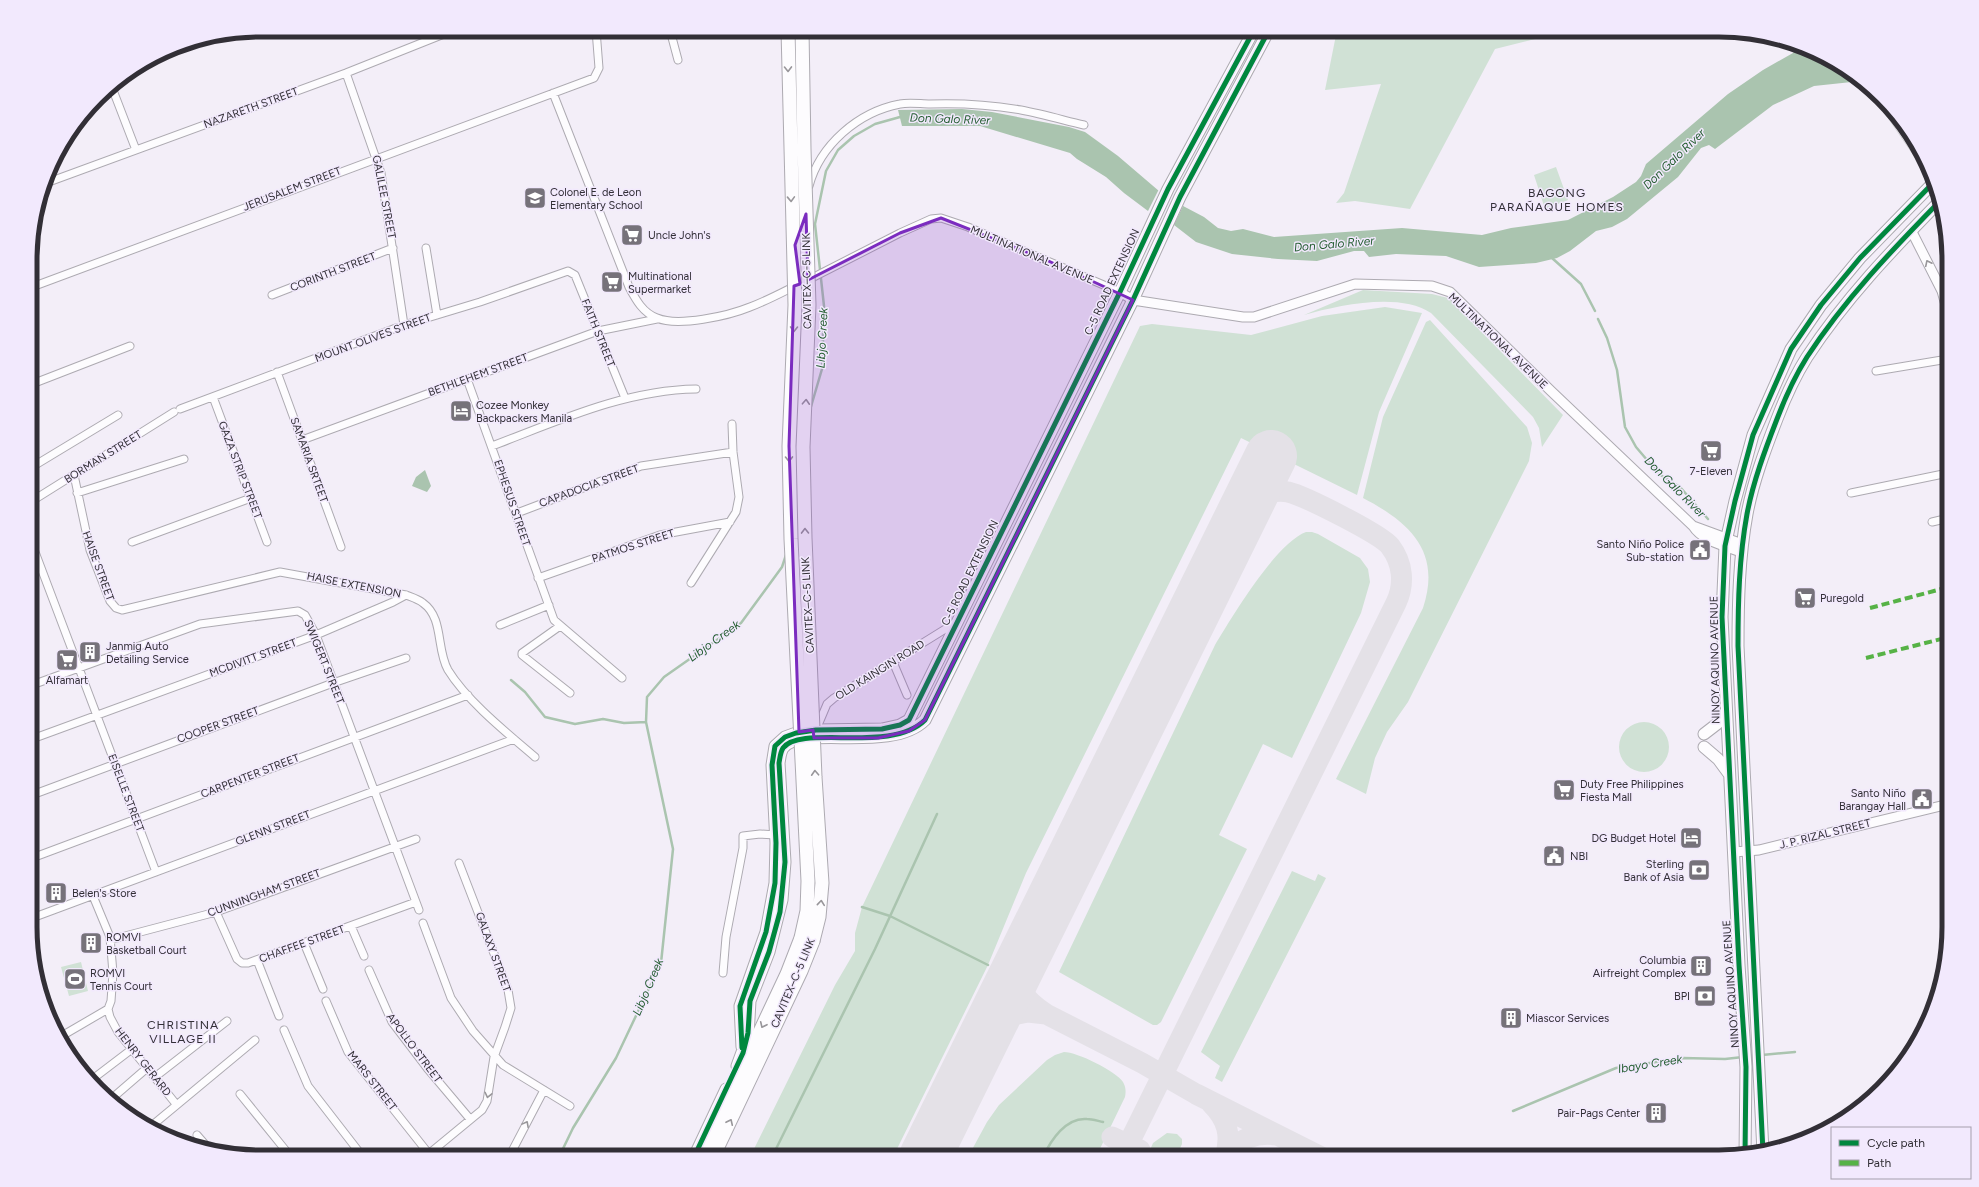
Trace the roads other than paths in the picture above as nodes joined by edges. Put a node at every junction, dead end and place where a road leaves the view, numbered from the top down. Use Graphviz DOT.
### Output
graph roads {
  1 [pos="436,37"];
  2 [pos="597,37"];
  3 [pos="672,37"];
  4 [pos="788,37"];
  5 [pos="802,37"];
  6 [pos="1250,37"];
  7 [pos="1264,37"];
  8 [pos="678,60"];
  9 [pos="346,73"];
  10 [pos="114,92"];
  11 [pos="553,93"];
  12 [pos="1084,125"];
  13 [pos="136,150"];
  14 [pos="377,157"];
  15 [pos="52,181"];
  16 [pos="1930,187"];
  17 [pos="1935,206"];
  18 [pos="1911,230"];
  19 [pos="393,248"];
  20 [pos="426,248"];
  21 [pos="568,271"];
  22 [pos="37,284"];
  23 [pos="800,284"];
  24 [pos="1942,291"];
  25 [pos="1120,292"];
  26 [pos="272,295"];
  27 [pos="1133,300"];
  28 [pos="1822,305"];
  29 [pos="437,315"];
  30 [pos="1836,316"];
  31 [pos="657,319"];
  32 [pos="404,325"];
  33 [pos="598,331"];
  34 [pos="130,346"];
  35 [pos="1942,360"];
  36 [pos="1876,371"];
  37 [pos="277,372"];
  38 [pos="467,379"];
  39 [pos="37,382"];
  40 [pos="696,389"];
  41 [pos="213,397"];
  42 [pos="625,398"];
  43 [pos="177,411"];
  44 [pos="118,415"];
  45 [pos="732,424"];
  46 [pos="302,440"];
  47 [pos="492,446"];
  48 [pos="733,452"];
  49 [pos="184,459"];
  50 [pos="37,464"];
  51 [pos="1942,474"];
  52 [pos="74,475"];
  53 [pos="77,492"];
  54 [pos="1851,493"];
  55 [pos="37,498"];
  56 [pos="251,498"];
  57 [pos="516,513"];
  58 [pos="1942,520"];
  59 [pos="730,522"];
  60 [pos="1932,522"];
  61 [pos="132,542"];
  62 [pos="268,542"];
  63 [pos="1726,542"];
  64 [pos="341,547"];
  65 [pos="1742,548"];
  66 [pos="37,557"];
  67 [pos="538,578"];
  68 [pos="691,583"];
  69 [pos="406,595"];
  70 [pos="549,605"];
  71 [pos="116,608"];
  72 [pos="958,622"];
  73 [pos="500,625"];
  74 [pos="560,626"];
  75 [pos="316,635"];
  76 [pos="406,658"];
  77 [pos="893,662"];
  78 [pos="79,668"];
  79 [pos="622,678"];
  80 [pos="37,683"];
  81 [pos="333,683"];
  82 [pos="570,693"];
  83 [pos="468,695"];
  84 [pos="907,695"];
  85 [pos="1726,712"];
  86 [pos="96,715"];
  87 [pos="816,730"];
  88 [pos="1704,734"];
  89 [pos="37,737"];
  90 [pos="354,737"];
  91 [pos="514,739"];
  92 [pos="1704,747"];
  93 [pos="535,756"];
  94 [pos="115,764"];
  95 [pos="1729,776"];
  96 [pos="373,791"];
  97 [pos="37,793"];
  98 [pos="1942,805"];
  99 [pos="136,818"];
  100 [pos="776,835"];
  101 [pos="416,839"];
  102 [pos="396,846"];
  103 [pos="1734,852"];
  104 [pos="1747,852"];
  105 [pos="37,856"];
  106 [pos="459,863"];
  107 [pos="156,872"];
  108 [pos="93,896"];
  109 [pos="416,902"];
  110 [pos="419,910"];
  111 [pos="216,912"];
  112 [pos="37,916"];
  113 [pos="423,923"];
  114 [pos="351,926"];
  115 [pos="807,939"];
  116 [pos="110,940"];
  117 [pos="304,943"];
  118 [pos="364,956"];
  119 [pos="257,960"];
  120 [pos="369,970"];
  121 [pos="723,973"];
  122 [pos="323,988"];
  123 [pos="326,1001"];
  124 [pos="108,1009"];
  125 [pos="279,1016"];
  126 [pos="227,1021"];
  127 [pos="284,1030"];
  128 [pos="65,1034"];
  129 [pos="255,1040"];
  130 [pos="132,1048"];
  131 [pos="743,1053"];
  132 [pos="494,1057"];
  133 [pos="147,1068"];
  134 [pos="95,1077"];
  135 [pos="155,1077"];
  136 [pos="544,1090"];
  137 [pos="240,1094"];
  138 [pos="114,1096"];
  139 [pos="176,1104"];
  140 [pos="570,1106"];
  141 [pos="470,1119"];
  142 [pos="154,1123"];
  143 [pos="197,1135"];
  144 [pos="203,1142"];
  145 [pos="1763,1146"];
  146 [pos="1745,1148"];
  147 [pos="284,1150"];
  148 [pos="358,1150"];
  149 [pos="423,1150"];
  150 [pos="433,1150"];
  151 [pos="513,1150"];
  152 [pos="697,1150"];
  153 [pos="704,1150"];
  154 [pos="716,1150"];
  1 -- 9 [label="street, NAZARETH STREET"];
  2 -- 11 [label="street"];
  3 -- 8 [label="street"];
  4 -- 115 [label="highway, CAVITEX–C-5 LINK, one-way, bridge"];
  115 -- 5 [label="highway, CAVITEX–C-5 LINK, one-way, bridge"];
  6 -- 25 [label="main road, C-5 ROAD EXTENSION"];
  7 -- 27 [label="main road, C-5 ROAD EXTENSION"];
  9 -- 13 [label="street, NAZARETH STREET"];
  9 -- 14 [label="street, GALILEE STREET"];
  10 -- 13 [label="street"];
  11 -- 14 [label="street, JERUSALEM STREET"];
  11 -- 31 [label="street"];
  12 -- 23 [label="street"];
  13 -- 15 [label="street, NAZARETH STREET"];
  14 -- 19 [label="street, GALILEE STREET"];
  14 -- 22 [label="street, JERUSALEM STREET"];
  16 -- 28 [label="main road, NINOY AQUINO AVENUE"];
  17 -- 18 [label="main road, NINOY AQUINO AVENUE"];
  24 -- 18 [label="street, one-way"];
  18 -- 30 [label="main road, NINOY AQUINO AVENUE"];
  19 -- 26 [label="street, CORINTH STREET"];
  19 -- 32 [label="street, GALILEE STREET"];
  20 -- 29 [label="street"];
  21 -- 29 [label="street, MOUNT OLIVES STREET"];
  21 -- 33 [label="street, FAITH STREET"];
  23 -- 25 [label="street, MULTINATIONAL AVENUE"];
  23 -- 31 [label="street, MULTINATIONAL AVENUE"];
  25 -- 27 [label="street, MULTINATIONAL AVENUE"];
  25 -- 72 [label="main road, C-5 ROAD EXTENSION"];
  27 -- 63 [label="street, MULTINATIONAL AVENUE"];
  27 -- 131 [label="main road, C-5 ROAD EXTENSION"];
  28 -- 30 [label="main road"];
  28 -- 63 [label="main road, NINOY AQUINO AVENUE"];
  29 -- 32 [label="street, MOUNT OLIVES STREET"];
  30 -- 65 [label="main road, NINOY AQUINO AVENUE"];
  31 -- 33 [label="street, BETHLEHEM STREET"];
  32 -- 37 [label="street, MOUNT OLIVES STREET"];
  33 -- 38 [label="street, BETHLEHEM STREET"];
  33 -- 42 [label="street, FAITH STREET"];
  34 -- 39 [label="street"];
  35 -- 36 [label="street"];
  37 -- 41 [label="street, MOUNT OLIVES STREET"];
  37 -- 46 [label="street, SAMARIA SRTEET"];
  38 -- 46 [label="street, BETHLEHEM STREET"];
  38 -- 47 [label="street, EPHESUS STREET"];
  40 -- 42 [label="street"];
  41 -- 43 [label="street, MOUNT OLIVES STREET"];
  41 -- 56 [label="street, GAZA STRIP STREET"];
  42 -- 47 [label="street"];
  43 -- 52 [label="street, BORMAN STREET"];
  44 -- 50 [label="street"];
  45 -- 48 [label="street"];
  46 -- 64 [label="street, SAMARIA SRTEET"];
  47 -- 57 [label="street, EPHESUS STREET"];
  48 -- 57 [label="street, CAPADOCIA STREET"];
  48 -- 59 [label="street"];
  49 -- 53 [label="street"];
  51 -- 54 [label="street"];
  52 -- 53 [label="street, HAISE STREET"];
  52 -- 55 [label="street, BORMAN STREET"];
  53 -- 71 [label="street, HAISE STREET"];
  56 -- 61 [label="street"];
  56 -- 62 [label="street, GAZA STRIP STREET"];
  57 -- 67 [label="street, EPHESUS STREET"];
  58 -- 60 [label="street"];
  59 -- 67 [label="street, PATMOS STREET"];
  59 -- 68 [label="street"];
  63 -- 65 [label="street, MULTINATIONAL AVENUE"];
  63 -- 85 [label="main road, NINOY AQUINO AVENUE"];
  65 -- 104 [label="main road, NINOY AQUINO AVENUE"];
  66 -- 78 [label="street, EISELLE STREET"];
  67 -- 70 [label="street, EPHESUS STREET"];
  69 -- 71 [label="street, HAISE EXTENSION"];
  69 -- 75 [label="street, MCDIVITT STREET"];
  69 -- 83 [label="street, HAISE EXTENSION"];
  70 -- 73 [label="street"];
  70 -- 74 [label="street, EPHESUS STREET"];
  72 -- 77 [label="street, OLD KAINGIN ROAD"];
  72 -- 87 [label="main road, C-5 ROAD EXTENSION"];
  74 -- 79 [label="street"];
  74 -- 82 [label="street"];
  75 -- 78 [label="street, SWIGERT STREET"];
  75 -- 81 [label="street, SWIGERT STREET"];
  75 -- 86 [label="street, MCDIVITT STREET"];
  76 -- 81 [label="street, COOPER STREET"];
  77 -- 84 [label="street"];
  77 -- 87 [label="street, OLD KAINGIN ROAD"];
  78 -- 80 [label="street, SWIGERT STREET"];
  78 -- 86 [label="street, EISELLE STREET"];
  81 -- 90 [label="street, SWIGERT STREET"];
  81 -- 94 [label="street, COOPER STREET"];
  83 -- 90 [label="street, CARPENTER STREET"];
  83 -- 91 [label="street, HAISE EXTENSION"];
  85 -- 88 [label="main road"];
  85 -- 95 [label="main road, NINOY AQUINO AVENUE"];
  86 -- 89 [label="street, MCDIVITT STREET"];
  86 -- 94 [label="street, EISELLE STREET"];
  87 -- 100 [label="main road, C-5 ROAD EXTENSION"];
  90 -- 96 [label="street, SWIGERT STREET"];
  90 -- 99 [label="street, CARPENTER STREET"];
  91 -- 93 [label="street, HAISE EXTENSION"];
  91 -- 96 [label="street, GLENN STREET"];
  92 -- 95 [label="main road"];
  94 -- 97 [label="street, COOPER STREET"];
  94 -- 99 [label="street, EISELLE STREET"];
  95 -- 103 [label="main road, NINOY AQUINO AVENUE"];
  96 -- 102 [label="street, SWIGERT STREET"];
  96 -- 107 [label="street, GLENN STREET"];
  98 -- 104 [label="street, J. P. RIZAL STREET"];
  99 -- 105 [label="street, CARPENTER STREET"];
  99 -- 107 [label="street, EISELLE STREET"];
  100 -- 121 [label="street"];
  100 -- 131 [label="main road, C-5 ROAD EXTENSION"];
  101 -- 102 [label="street, CUNNINGHAM STREET"];
  102 -- 109 [label="street, SWIGERT STREET"];
  102 -- 111 [label="street, CUNNINGHAM STREET"];
  103 -- 104 [label="street, J. P. RIZAL STREET"];
  103 -- 146 [label="main road, NINOY AQUINO AVENUE"];
  104 -- 145 [label="main road, NINOY AQUINO AVENUE"];
  106 -- 132 [label="street, GALAXY STREET"];
  107 -- 108 [label="street, GLENN STREET"];
  108 -- 112 [label="street, GLENN STREET"];
  108 -- 116 [label="street"];
  109 -- 110 [label="street, SWIGERT STREET"];
  109 -- 114 [label="street, CHAFFEE STREET"];
  111 -- 116 [label="street, CUNNINGHAM STREET"];
  111 -- 119 [label="street, CHAFFEE STREET"];
  113 -- 132 [label="street"];
  114 -- 117 [label="street, CHAFFEE STREET"];
  114 -- 118 [label="street"];
  115 -- 153 [label="highway, CAVITEX–C-5 LINK, one-way"];
  154 -- 115 [label="highway, CAVITEX–C-5 LINK, one-way"];
  116 -- 124 [label="street"];
  117 -- 119 [label="street, CHAFFEE STREET"];
  117 -- 122 [label="street"];
  119 -- 125 [label="street"];
  120 -- 141 [label="street, APOLLO STREET"];
  123 -- 149 [label="street, MARS STREET"];
  124 -- 128 [label="street"];
  124 -- 130 [label="street, HENRY GERARD"];
  126 -- 135 [label="street"];
  127 -- 148 [label="street"];
  129 -- 139 [label="street"];
  130 -- 133 [label="street, HENRY GERARD"];
  130 -- 134 [label="street"];
  131 -- 152 [label="main road, C-5 ROAD EXTENSION"];
  132 -- 136 [label="street"];
  132 -- 141 [label="street, GALAXY STREET, one-way"];
  133 -- 135 [label="street, HENRY GERARD"];
  133 -- 138 [label="street"];
  135 -- 139 [label="street, HENRY GERARD"];
  136 -- 140 [label="street"];
  151 -- 136 [label="street, one-way"];
  137 -- 147 [label="street"];
  139 -- 142 [label="street"];
  141 -- 150 [label="street, GALAXY STREET"];
  143 -- 144 [label="street"];
}
